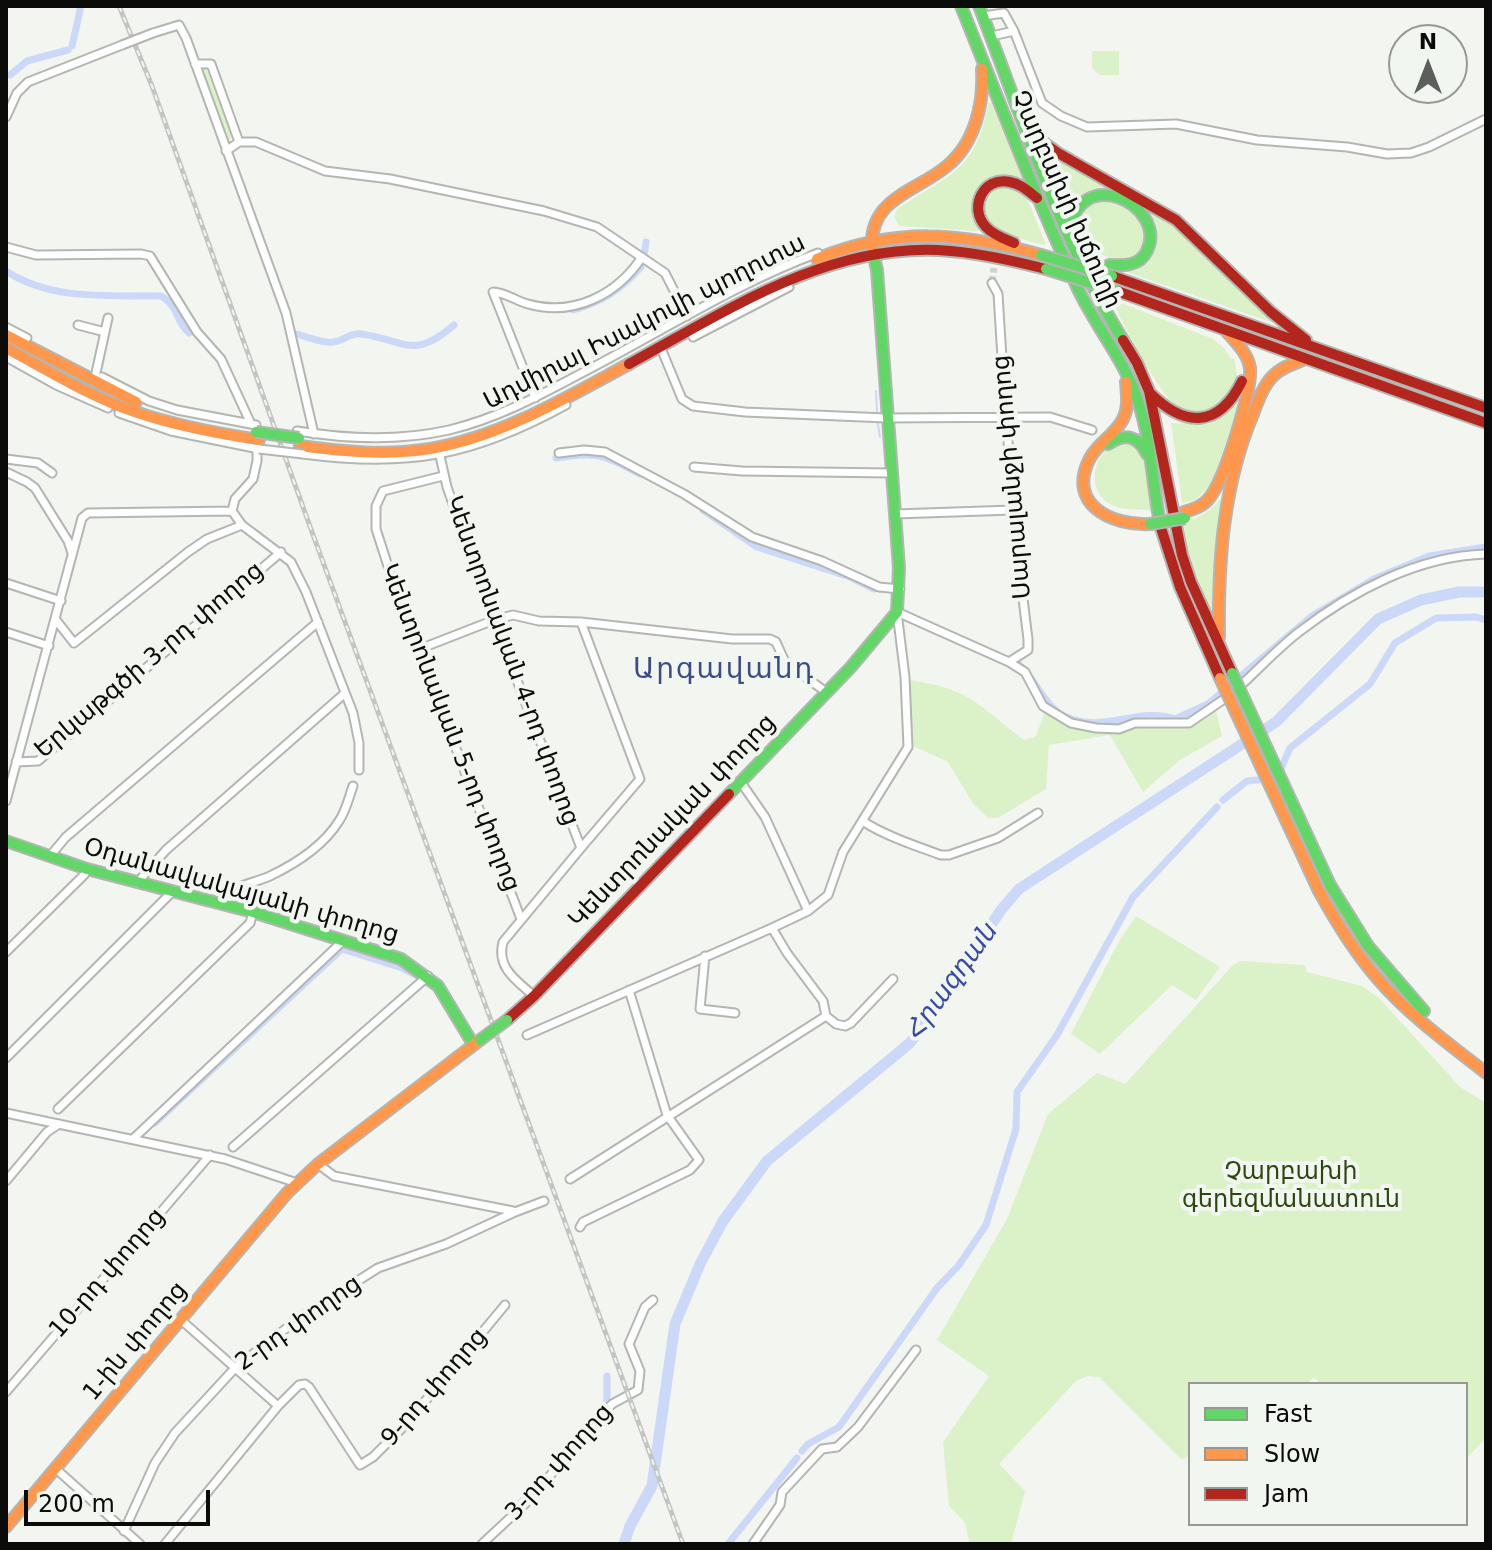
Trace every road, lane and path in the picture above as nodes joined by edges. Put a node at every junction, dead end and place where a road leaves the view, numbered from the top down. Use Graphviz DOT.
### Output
graph roads {
  1 [pos="961,6"];
  2 [pos="981,11"];
  3 [pos="1014,31"];
  4 [pos="992,36"];
  5 [pos="980,53"];
  6 [pos="195,64"];
  7 [pos="6,117"];
  8 [pos="1023,117"];
  9 [pos="1486,119"];
  10 [pos="239,142"];
  11 [pos="226,151"];
  12 [pos="1050,192"];
  13 [pos="1038,198"];
  14 [pos="1069,237"];
  15 [pos="870,241"];
  16 [pos="851,246"];
  17 [pos="6,247"];
  18 [pos="873,253"];
  19 [pos="1038,254"];
  20 [pos="642,257"];
  21 [pos="829,264"];
  22 [pos="1111,271"];
  23 [pos="992,283"];
  24 [pos="687,316"];
  25 [pos="108,318"];
  26 [pos="78,325"];
  27 [pos="6,327"];
  28 [pos="1223,330"];
  29 [pos="105,332"];
  30 [pos="6,335"];
  31 [pos="1315,347"];
  32 [pos="6,348"];
  33 [pos="663,353"];
  34 [pos="6,357"];
  35 [pos="1305,359"];
  36 [pos="599,368"];
  37 [pos="1125,369"];
  38 [pos="95,378"];
  39 [pos="1149,391"];
  40 [pos="535,398"];
  41 [pos="1486,408"];
  42 [pos="886,418"];
  43 [pos="1005,418"];
  44 [pos="524,423"];
  45 [pos="1486,423"];
  46 [pos="1092,430"];
  47 [pos="314,434"];
  48 [pos="256,436"];
  49 [pos="299,442"];
  50 [pos="559,453"];
  51 [pos="440,456"];
  52 [pos="6,459"];
  53 [pos="694,467"];
  54 [pos="1153,471"];
  55 [pos="6,472"];
  56 [pos="52,473"];
  57 [pos="891,473"];
  58 [pos="443,476"];
  59 [pos="1231,476"];
  60 [pos="1013,510"];
  61 [pos="232,511"];
  62 [pos="895,514"];
  63 [pos="1184,515"];
  64 [pos="1150,522"];
  65 [pos="242,525"];
  66 [pos="281,552"];
  67 [pos="1486,554"];
  68 [pos="73,555"];
  69 [pos="6,583"];
  70 [pos="900,589"];
  71 [pos="61,601"];
  72 [pos="897,612"];
  73 [pos="56,620"];
  74 [pos="494,620"];
  75 [pos="318,622"];
  76 [pos="581,622"];
  77 [pos="6,632"];
  78 [pos="1219,644"];
  79 [pos="49,646"];
  80 [pos="417,650"];
  81 [pos="1009,662"];
  82 [pos="826,692"];
  83 [pos="344,694"];
  84 [pos="16,762"];
  85 [pos="359,770"];
  86 [pos="740,781"];
  87 [pos="353,786"];
  88 [pos="6,801"];
  89 [pos="1038,813"];
  90 [pos="864,822"];
  91 [pos="8,845"];
  92 [pos="581,848"];
  93 [pos="50,856"];
  94 [pos="87,869"];
  95 [pos="137,883"];
  96 [pos="171,893"];
  97 [pos="225,905"];
  98 [pos="808,911"];
  99 [pos="253,912"];
  100 [pos="521,919"];
  101 [pos="772,928"];
  102 [pos="344,940"];
  103 [pos="6,952"];
  104 [pos="705,956"];
  105 [pos="428,976"];
  106 [pos="893,979"];
  107 [pos="629,990"];
  108 [pos="534,996"];
  109 [pos="735,1013"];
  110 [pos="826,1016"];
  111 [pos="527,1035"];
  112 [pos="476,1042"];
  113 [pos="6,1058"];
  114 [pos="1486,1062"];
  115 [pos="1486,1073"];
  116 [pos="58,1109"];
  117 [pos="6,1113"];
  118 [pos="667,1115"];
  119 [pos="59,1124"];
  120 [pos="134,1138"];
  121 [pos="233,1147"];
  122 [pos="210,1155"];
  123 [pos="318,1164"];
  124 [pos="570,1179"];
  125 [pos="6,1181"];
  126 [pos="297,1183"];
  127 [pos="544,1201"];
  128 [pos="515,1212"];
  129 [pos="580,1227"];
  130 [pos="653,1300"];
  131 [pos="505,1305"];
  132 [pos="180,1319"];
  133 [pos="916,1350"];
  134 [pos="236,1367"];
  135 [pos="6,1392"];
  136 [pos="278,1406"];
  137 [pos="55,1468"];
  138 [pos="6,1527"];
  139 [pos="127,1537"];
  140 [pos="140,1544"];
  141 [pos="165,1544"];
  142 [pos="482,1544"];
  143 [pos="753,1544"];
  1 -- 5 [label="main road, Չարբախի խճուղի"];
  2 -- 3 [label="street"];
  2 -- 4 [label="main road, Չարբախի խճուղի"];
  3 -- 4 [label="street"];
  3 -- 9 [label="street"];
  4 -- 8 [label="main road, Չարբախի խճուղի"];
  5 -- 13 [label="main road, Չարբախի խճուղի"];
  5 -- 15 [label="main road"];
  6 -- 7 [label="street, bridge"];
  6 -- 10 [label="street"];
  6 -- 11 [label="street"];
  8 -- 12 [label="main road, Չարբախի խճուղի"];
  8 -- 31 [label="main road"];
  10 -- 11 [label="street"];
  10 -- 20 [label="street"];
  11 -- 47 [label="street"];
  12 -- 13 [label="main road"];
  12 -- 14 [label="main road, Չարբախի խճուղի"];
  13 -- 19 [label="main road"];
  13 -- 37 [label="main road, Չարբախի խճուղի"];
  14 -- 22 [label="main road"];
  14 -- 39 [label="main road, Չարբախի խճուղի"];
  15 -- 16 [label="main road, Ադմիրալ Իսակովի պողոտա"];
  15 -- 18 [label="main road"];
  15 -- 19 [label="main road, Ադմիրալ Իսակովի պողոտա"];
  16 -- 24 [label="street"];
  16 -- 36 [label="main road, Ադմիրալ Իսակովի պողոտա"];
  17 -- 48 [label="street"];
  18 -- 21 [label="main road, Ադմիրալ Իսակովի պողոտա"];
  18 -- 28 [label="main road, Ադմիրալ Իսակովի պողոտա, bridge"];
  18 -- 42 [label="main road"];
  19 -- 22 [label="main road, Ադմիրալ Իսակովի պողոտա, bridge"];
  20 -- 24 [label="street"];
  20 -- 40 [label="street"];
  21 -- 33 [label="street"];
  21 -- 44 [label="main road, Ադմիրալ Իսակովի պողոտա"];
  22 -- 31 [label="main road"];
  23 -- 43 [label="street, Սարալանջի փողոց"];
  24 -- 36 [label="street"];
  25 -- 29 [label="street"];
  26 -- 29 [label="street"];
  27 -- 38 [label="street"];
  28 -- 35 [label="main road, Ադմիրալ Իսակովի պողոտա"];
  28 -- 39 [label="main road"];
  28 -- 63 [label="main road"];
  29 -- 38 [label="street"];
  30 -- 38 [label="main road, Ադմիրալ Իսակովի պողոտա"];
  31 -- 41 [label="main road"];
  32 -- 48 [label="main road, Ադմիրալ Իսակովի պողոտա"];
  33 -- 42 [label="street"];
  33 -- 44 [label="street"];
  34 -- 48 [label="street"];
  35 -- 45 [label="main road, Ադմիրալ Իսակովի պողոտա"];
  35 -- 59 [label="main road"];
  36 -- 40 [label="street"];
  36 -- 49 [label="main road, Ադմիրալ Իսակովի պողոտա"];
  37 -- 54 [label="main road, Չարբախի խճուղի"];
  37 -- 64 [label="main road"];
  38 -- 48 [label="main road, Ադմիրալ Իսակովի պողոտա"];
  39 -- 78 [label="main road, Չարբախի խճուղի"];
  40 -- 47 [label="street"];
  42 -- 43 [label="street"];
  42 -- 57 [label="main road"];
  43 -- 46 [label="street"];
  43 -- 60 [label="street, Սարալանջի փողոց"];
  44 -- 49 [label="main road, Ադմիրալ Իսակովի պողոտա"];
  44 -- 51 [label="street"];
  47 -- 49 [label="street"];
  48 -- 49 [label="main road, Ադմիրալ Իսակովի պողոտա"];
  48 -- 61 [label="street"];
  49 -- 51 [label="street"];
  50 -- 70 [label="street"];
  51 -- 58 [label="street, Կենտրոնական 4-րդ փողոց"];
  52 -- 56 [label="street"];
  53 -- 57 [label="street"];
  54 -- 64 [label="main road"];
  54 -- 115 [label="main road, Չարբախի խճուղի, bridge"];
  55 -- 68 [label="street"];
  57 -- 62 [label="main road"];
  58 -- 74 [label="street, Կենտրոնական 4-րդ փողոց"];
  58 -- 80 [label="street, Կենտրոնական 5-րդ փողոց"];
  59 -- 63 [label="main road"];
  59 -- 78 [label="main road"];
  60 -- 62 [label="street"];
  60 -- 81 [label="street, Սարալանջի փողոց"];
  61 -- 65 [label="street"];
  61 -- 68 [label="street"];
  62 -- 70 [label="main road"];
  63 -- 64 [label="main road, bridge"];
  65 -- 66 [label="street"];
  65 -- 73 [label="street"];
  66 -- 75 [label="street"];
  66 -- 84 [label="street, Երկաթգծի 3-րդ փողոց"];
  67 -- 81 [label="street"];
  68 -- 71 [label="street"];
  69 -- 71 [label="street"];
  70 -- 72 [label="main road"];
  71 -- 73 [label="street"];
  72 -- 81 [label="street"];
  72 -- 82 [label="main road, Կենտրոնական փողոց"];
  72 -- 90 [label="street"];
  73 -- 79 [label="street"];
  74 -- 76 [label="street"];
  74 -- 80 [label="street"];
  74 -- 92 [label="street, Կենտրոնական 4-րդ փողոց"];
  75 -- 83 [label="street"];
  75 -- 93 [label="street"];
  76 -- 82 [label="street"];
  76 -- 92 [label="street"];
  77 -- 79 [label="street"];
  78 -- 114 [label="main road, Չարբախի խճուղի, bridge"];
  79 -- 84 [label="street"];
  80 -- 100 [label="street, Կենտրոնական 5-րդ փողոց"];
  82 -- 86 [label="main road, Կենտրոնական փողոց"];
  83 -- 85 [label="street"];
  83 -- 95 [label="street"];
  84 -- 88 [label="street"];
  86 -- 98 [label="street"];
  86 -- 108 [label="main road, Կենտրոնական փողոց"];
  87 -- 97 [label="street"];
  89 -- 90 [label="street"];
  90 -- 98 [label="street"];
  91 -- 93 [label="main road, Օդանավակայանի փողոց"];
  92 -- 100 [label="street, Կենտրոնական 4-րդ փողոց"];
  93 -- 94 [label="main road, Օդանավակայանի փողոց"];
  94 -- 95 [label="main road, Օդանավակայանի փողոց"];
  94 -- 103 [label="street"];
  95 -- 96 [label="main road, Օդանավակայանի փողոց"];
  96 -- 97 [label="main road, Օդանավակայանի փողոց"];
  96 -- 113 [label="street"];
  97 -- 99 [label="main road, Օդանավակայանի փողոց"];
  98 -- 101 [label="street"];
  99 -- 102 [label="main road, Օդանավակայանի փողոց"];
  99 -- 116 [label="street"];
  100 -- 108 [label="street, Կենտրոնական 5-րդ փողոց"];
  101 -- 104 [label="street"];
  101 -- 110 [label="street"];
  102 -- 105 [label="main road, Օդանավակայանի փողոց"];
  102 -- 120 [label="street"];
  104 -- 107 [label="street"];
  104 -- 109 [label="street"];
  105 -- 112 [label="main road, Օդանավակայանի փողոց"];
  105 -- 121 [label="street"];
  106 -- 110 [label="street"];
  107 -- 111 [label="street"];
  107 -- 118 [label="street"];
  108 -- 112 [label="main road, Կենտրոնական փողոց, bridge"];
  110 -- 118 [label="street"];
  112 -- 123 [label="main road, Կենտրոնական փողոց"];
  117 -- 119 [label="street"];
  118 -- 124 [label="street"];
  118 -- 129 [label="street"];
  119 -- 120 [label="street"];
  119 -- 125 [label="street"];
  120 -- 122 [label="street"];
  122 -- 126 [label="street"];
  122 -- 135 [label="street, 10-րդ փողոց"];
  123 -- 126 [label="main road, Կենտրոնական փողոց"];
  123 -- 128 [label="street"];
  126 -- 132 [label="main road, 1-ին փողոց"];
  127 -- 128 [label="street, 2-րդ փողոց"];
  128 -- 134 [label="street, 2-րդ փողոց"];
  130 -- 142 [label="street, 3-րդ փողոց"];
  131 -- 136 [label="street, 9-րդ փողոց"];
  132 -- 134 [label="street"];
  132 -- 137 [label="main road, 1-ին փողոց"];
  133 -- 143 [label="street"];
  134 -- 136 [label="street"];
  134 -- 139 [label="street, 2-րդ փողոց"];
  136 -- 141 [label="street"];
  137 -- 138 [label="main road, 1-ին փողոց"];
  137 -- 139 [label="street"];
  139 -- 140 [label="street"];
}
